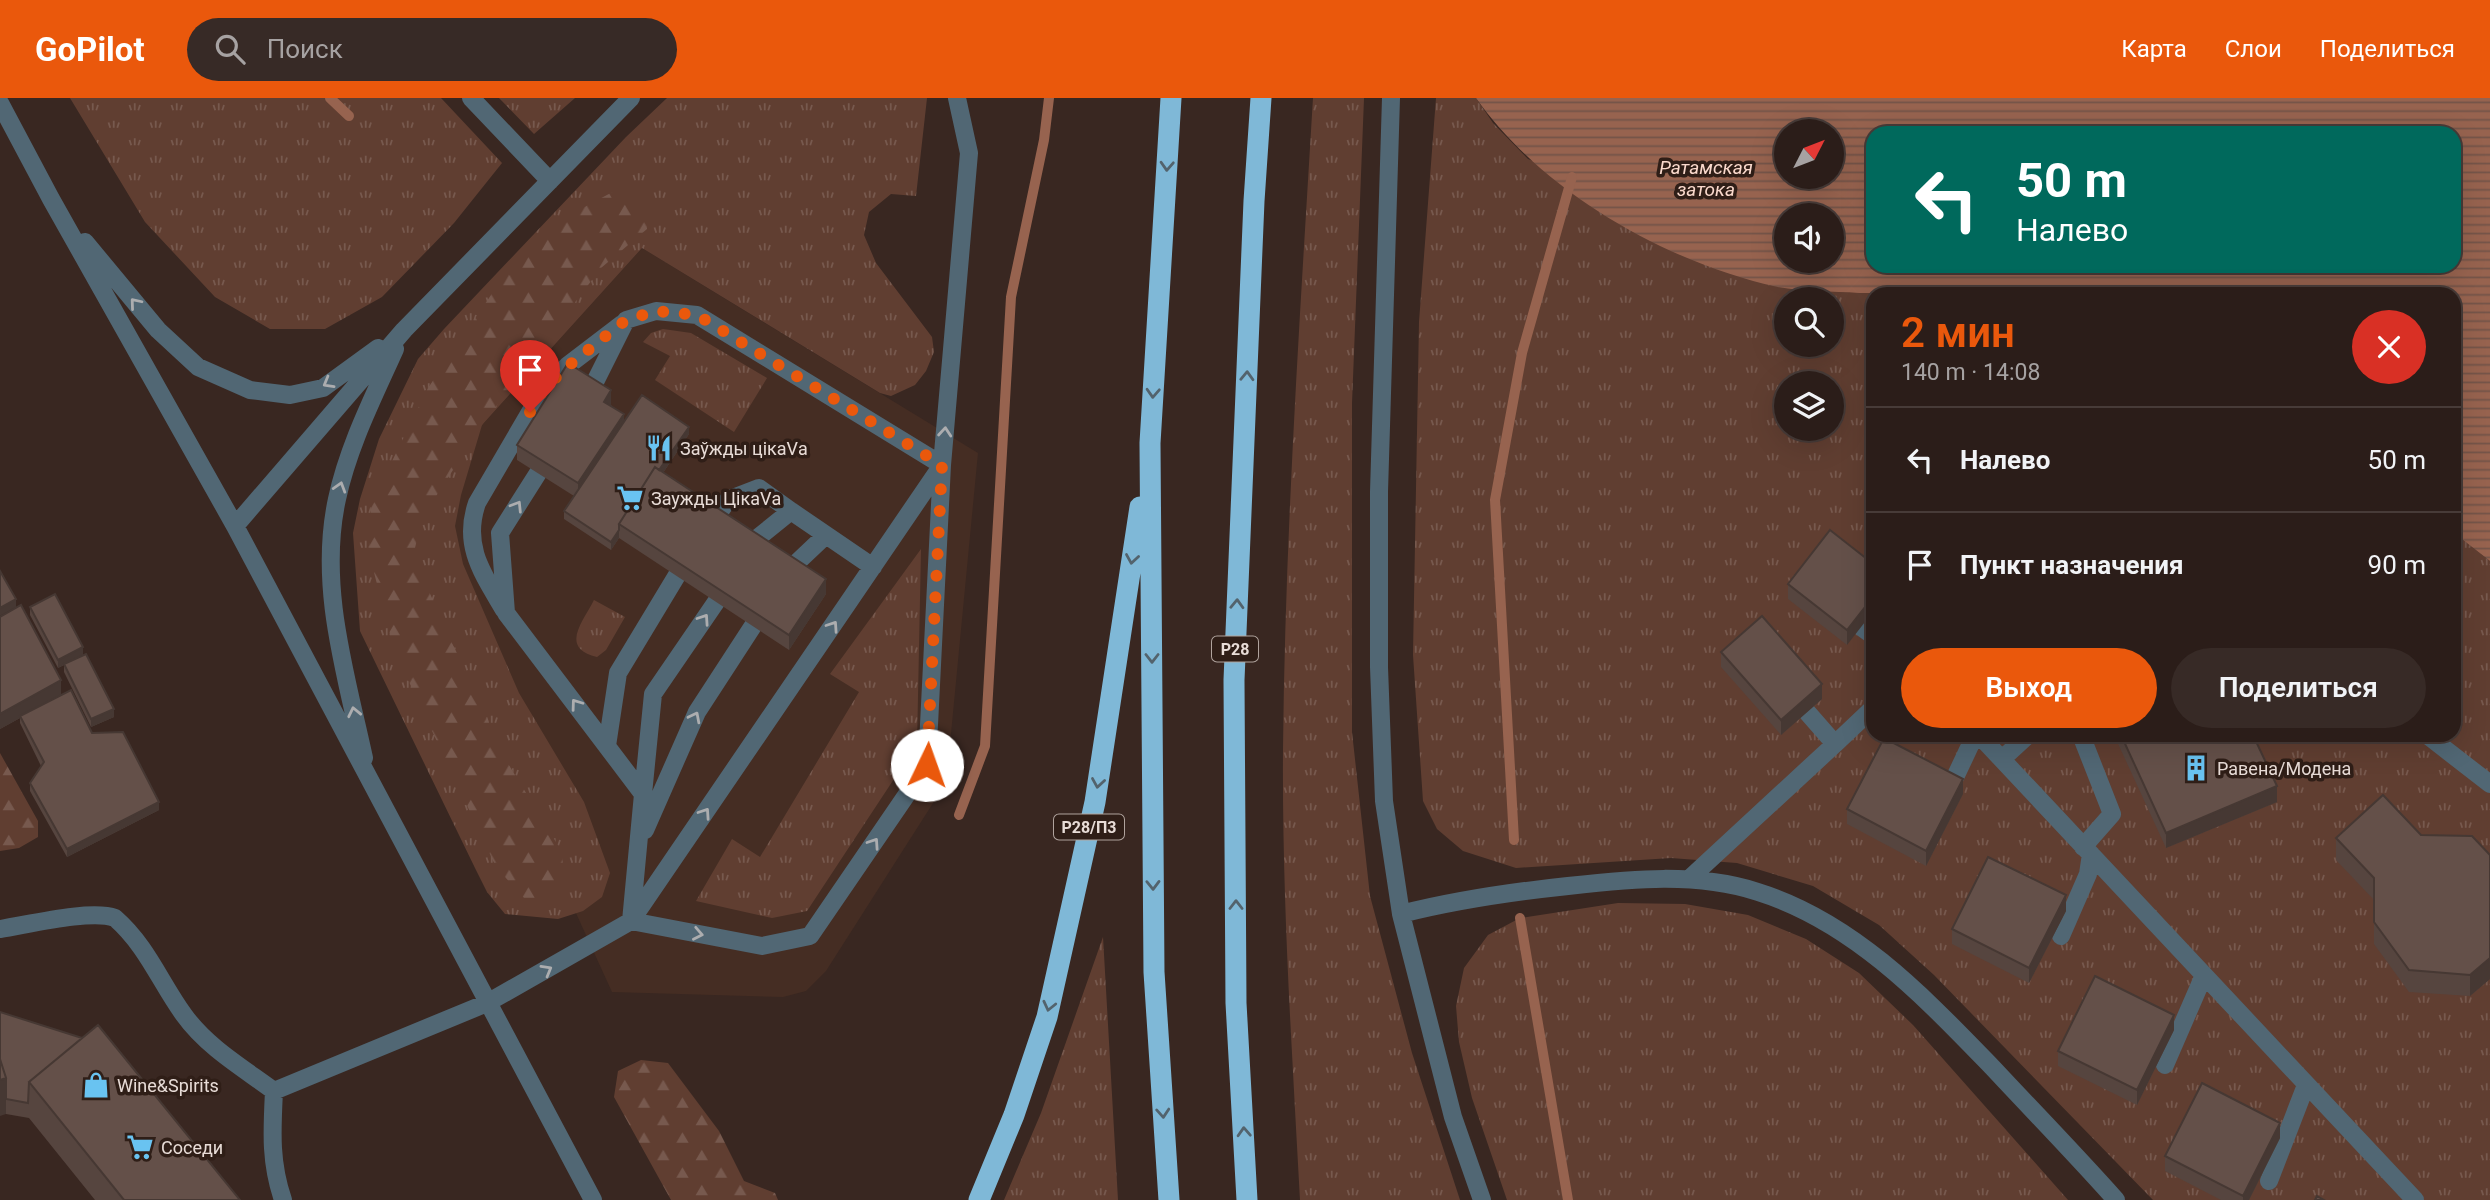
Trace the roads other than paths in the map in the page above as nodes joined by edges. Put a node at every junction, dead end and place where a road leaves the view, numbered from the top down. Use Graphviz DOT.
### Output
graph roads {
  1 [pos="471,98"];
  2 [pos="631,98"];
  3 [pos="957,98"];
  4 [pos="1171,98"];
  5 [pos="1261,98"];
  6 [pos="1391,98"];
  7 [pos="0,103"];
  8 [pos="550,180"];
  9 [pos="51,199"];
  10 [pos="626,320"];
  11 [pos="404,330"];
  12 [pos="590,392"];
  13 [pos="1150,443"];
  14 [pos="942,465"];
  15 [pos="538,473"];
  16 [pos="791,511"];
  17 [pos="235,526"];
  18 [pos="826,535"];
  19 [pos="750,544"];
  20 [pos="873,568"];
  21 [pos="716,602"];
  22 [pos="506,613"];
  23 [pos="1807,712"];
  24 [pos="1866,715"];
  25 [pos="1973,742"];
  26 [pos="1984,742"];
  27 [pos="2021,742"];
  28 [pos="2084,742"];
  29 [pos="2436,742"];
  30 [pos="1835,744"];
  31 [pos="607,746"];
  32 [pos="2002,760"];
  33 [pos="369,778"];
  34 [pos="2490,784"];
  35 [pos="1950,788"];
  36 [pos="643,794"];
  37 [pos="638,846"];
  38 [pos="2087,850"];
  39 [pos="1690,878"];
  40 [pos="1401,914"];
  41 [pos="631,921"];
  42 [pos="0,929"];
  43 [pos="2061,936"];
  44 [pos="2204,975"];
  45 [pos="487,1003"];
  46 [pos="2165,1065"];
  47 [pos="2306,1085"];
  48 [pos="274,1091"];
  49 [pos="2269,1181"];
  50 [pos="283,1200"];
  51 [pos="593,1200"];
  52 [pos="979,1200"];
  53 [pos="1169,1200"];
  54 [pos="1247,1200"];
  55 [pos="1482,1200"];
  56 [pos="2116,1200"];
  57 [pos="2414,1200"];
  1 -- 8 [label="street"];
  2 -- 8 [label="street"];
  14 -- 3 [label="street, one-way"];
  4 -- 13 [label="highway, one-way"];
  54 -- 5 [label="highway, Р28, one-way"];
  6 -- 40 [label="street"];
  7 -- 9 [label="street"];
  8 -- 11 [label="street"];
  11 -- 9 [label="street, one-way"];
  9 -- 17 [label="street"];
  10 -- 12 [label="street"];
  10 -- 14 [label="street"];
  10 -- 22 [label="street"];
  11 -- 17 [label="street"];
  33 -- 11 [label="street, one-way"];
  13 -- 52 [label="highway, Р28/П3, one-way"];
  13 -- 53 [label="highway, one-way"];
  14 -- 20 [label="street"];
  41 -- 14 [label="street, one-way"];
  22 -- 15 [label="street, one-way"];
  16 -- 18 [label="street"];
  16 -- 19 [label="street"];
  16 -- 31 [label="street"];
  17 -- 33 [label="street"];
  18 -- 20 [label="street"];
  37 -- 18 [label="street, one-way"];
  41 -- 20 [label="street, one-way"];
  36 -- 21 [label="street, one-way"];
  31 -- 22 [label="street, one-way"];
  23 -- 30 [label="street"];
  24 -- 30 [label="street"];
  25 -- 35 [label="street"];
  26 -- 32 [label="street"];
  27 -- 32 [label="street"];
  28 -- 38 [label="street"];
  29 -- 34 [label="street"];
  30 -- 39 [label="street"];
  31 -- 36 [label="street"];
  32 -- 38 [label="street"];
  33 -- 45 [label="street"];
  36 -- 37 [label="street"];
  37 -- 41 [label="street"];
  38 -- 43 [label="street"];
  38 -- 44 [label="street"];
  39 -- 40 [label="street"];
  39 -- 56 [label="street"];
  40 -- 55 [label="street"];
  45 -- 41 [label="street, one-way"];
  42 -- 48 [label="street"];
  44 -- 46 [label="street"];
  44 -- 47 [label="street"];
  45 -- 48 [label="street"];
  45 -- 51 [label="street"];
  47 -- 49 [label="street"];
  47 -- 57 [label="street"];
  48 -- 50 [label="street"];
}
